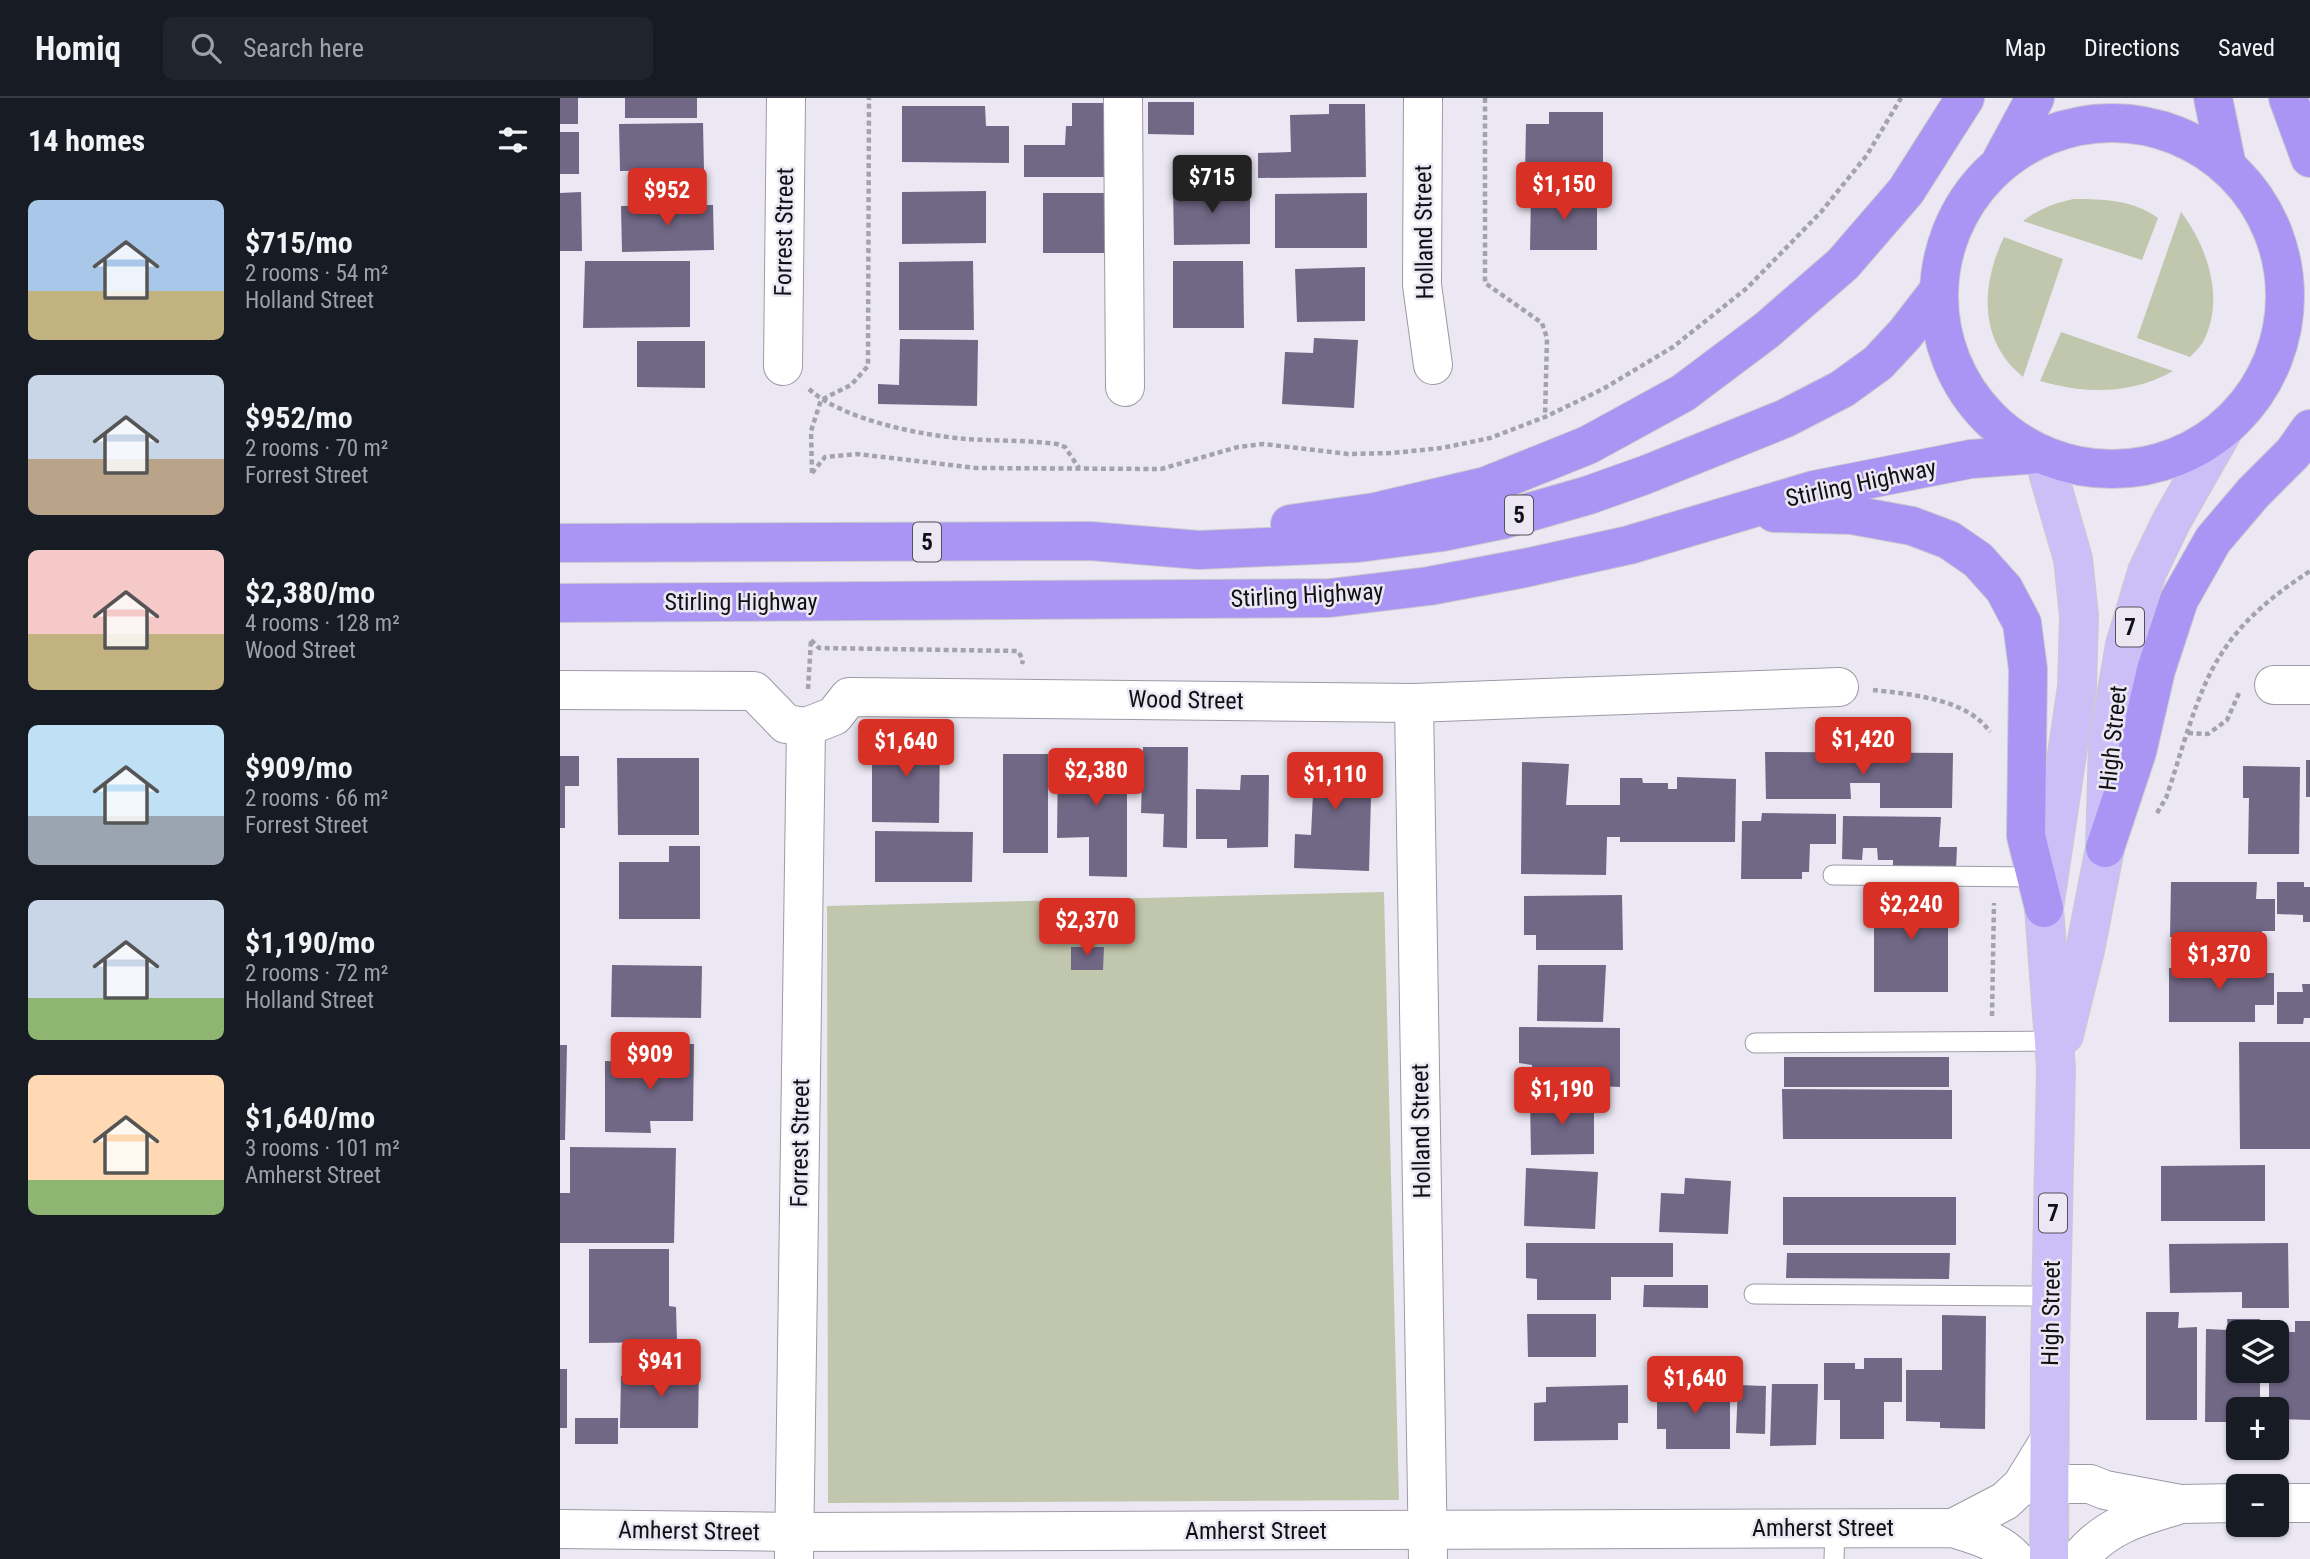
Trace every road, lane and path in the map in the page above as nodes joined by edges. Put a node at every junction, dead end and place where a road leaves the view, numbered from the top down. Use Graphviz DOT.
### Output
graph roads {
  1 [pos="786,98"];
  2 [pos="869,98"];
  3 [pos="1123,98"];
  4 [pos="1423,98"];
  5 [pos="1485,98"];
  6 [pos="1901,98"];
  7 [pos="1965,98"];
  8 [pos="2035,98"];
  9 [pos="2213,98"];
  10 [pos="2288,98"];
  11 [pos="2310,158"];
  12 [pos="2000,163"];
  13 [pos="2227,166"];
  14 [pos="1938,290"];
  15 [pos="1433,365"];
  16 [pos="783,366"];
  17 [pos="1125,387"];
  18 [pos="821,400"];
  19 [pos="1545,417"];
  20 [pos="2225,427"];
  21 [pos="2310,429"];
  22 [pos="2041,455"];
  23 [pos="1080,469"];
  24 [pos="1739,512"];
  25 [pos="1090,541"];
  26 [pos="560,543"];
  27 [pos="2310,571"];
  28 [pos="560,603"];
  29 [pos="811,640"];
  30 [pos="2292,685"];
  31 [pos="1839,687"];
  32 [pos="560,690"];
  33 [pos="1414,703"];
  34 [pos="807,708"];
  35 [pos="2188,733"];
  36 [pos="1997,743"];
  37 [pos="2154,819"];
  38 [pos="2105,848"];
  39 [pos="1833,875"];
  40 [pos="1995,877"];
  41 [pos="2040,892"];
  42 [pos="1992,1042"];
  43 [pos="1755,1043"];
  44 [pos="2055,1054"];
  45 [pos="1754,1294"];
  46 [pos="2051,1296"];
  47 [pos="2049,1441"];
  48 [pos="2049,1483"];
  49 [pos="2226,1503"];
  50 [pos="2289,1503"];
  51 [pos="2310,1503"];
  52 [pos="2180,1504"];
  53 [pos="1953,1528"];
  54 [pos="560,1529"];
  55 [pos="1834,1544"];
  56 [pos="1428,1545"];
  57 [pos="794,1546"];
  58 [pos="2015,1559"];
  59 [pos="2049,1559"];
  60 [pos="2079,1559"];
  1 -- 16 [label="street, Forrest Street"];
  2 -- 18 [label="path"];
  3 -- 17 [label="street"];
  4 -- 15 [label="street, Holland Street"];
  5 -- 19 [label="path"];
  6 -- 19 [label="path"];
  7 -- 25 [label="highway"];
  8 -- 12 [label="highway"];
  9 -- 13 [label="highway"];
  10 -- 11 [label="highway"];
  12 -- 13 [label="highway"];
  12 -- 14 [label="highway"];
  13 -- 20 [label="highway"];
  14 -- 22 [label="highway"];
  14 -- 25 [label="highway, Stirling Highway / 5"];
  16 -- 18 [label="path"];
  18 -- 23 [label="path"];
  18 -- 23 [label="path"];
  19 -- 23 [label="path"];
  20 -- 22 [label="highway"];
  20 -- 38 [label="main road, High Street / 7"];
  21 -- 38 [label="highway, 7"];
  22 -- 24 [label="highway, Stirling Highway / 5"];
  22 -- 41 [label="main road, High Street / 7"];
  24 -- 28 [label="highway, Stirling Highway / 5"];
  24 -- 41 [label="highway"];
  25 -- 26 [label="highway, Stirling Highway / 5"];
  27 -- 35 [label="path"];
  29 -- 34 [label="path"];
  30 -- 35 [label="path"];
  31 -- 33 [label="street, Wood Street"];
  31 -- 36 [label="path"];
  32 -- 34 [label="street"];
  33 -- 34 [label="street, Wood Street"];
  33 -- 56 [label="street, Holland Street"];
  34 -- 57 [label="street, Forrest Street"];
  35 -- 37 [label="path"];
  38 -- 44 [label="main road, High Street / 7"];
  39 -- 40 [label="lane"];
  40 -- 41 [label="lane"];
  40 -- 42 [label="path"];
  41 -- 44 [label="main road, High Street / 7"];
  42 -- 43 [label="lane"];
  42 -- 44 [label="lane"];
  44 -- 46 [label="main road, High Street / 7"];
  45 -- 46 [label="lane"];
  46 -- 47 [label="main road, High Street / 7"];
  47 -- 48 [label="main road, High Street / 7"];
  47 -- 53 [label="street, Amherst Street"];
  48 -- 52 [label="street"];
  48 -- 59 [label="main road, High Street / 7"];
  49 -- 52 [label="street"];
  50 -- 51 [label="street"];
  52 -- 60 [label="street"];
  53 -- 55 [label="street, Amherst Street"];
  53 -- 58 [label="street, Amherst Street"];
  54 -- 57 [label="street, Amherst Street"];
  55 -- 56 [label="street, Amherst Street"];
  56 -- 57 [label="street, Amherst Street"];
}
